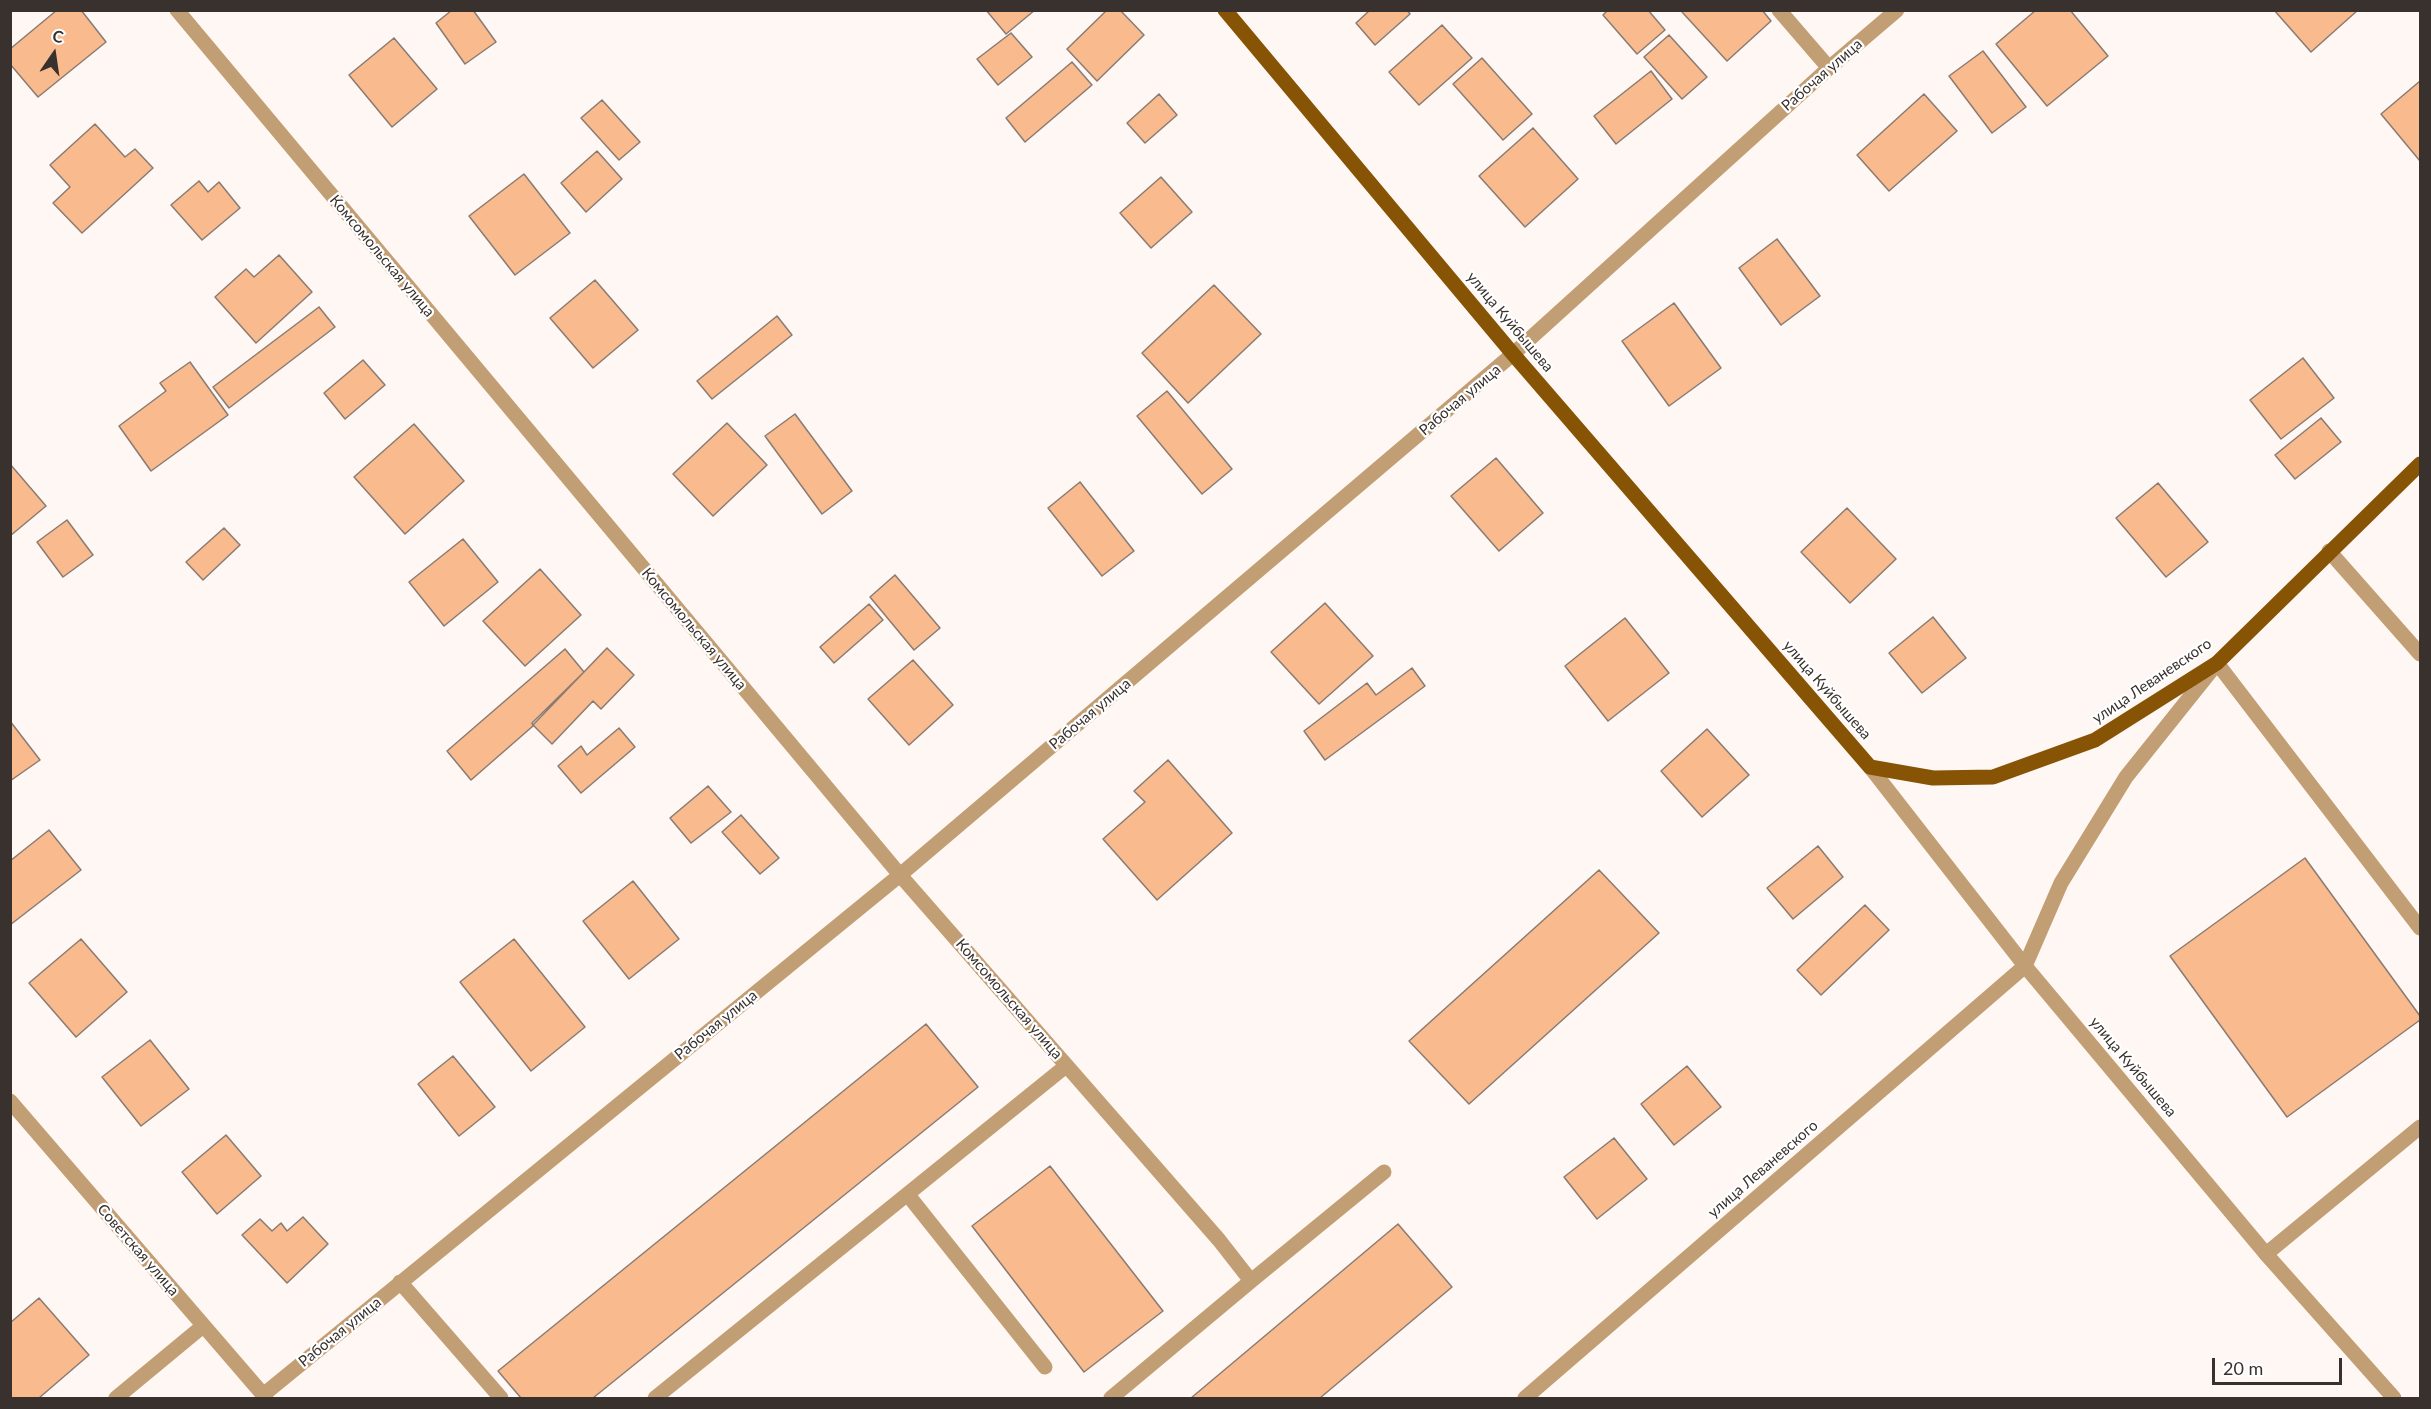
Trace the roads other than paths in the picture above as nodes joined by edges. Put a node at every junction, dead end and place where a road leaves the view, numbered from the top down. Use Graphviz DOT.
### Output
graph roads {
  1 [pos="177,10"];
  2 [pos="1225,10"];
  3 [pos="1779,10"];
  4 [pos="1897,10"];
  5 [pos="1829,68"];
  6 [pos="1514,354"];
  7 [pos="2421,464"];
  8 [pos="2329,551"];
  9 [pos="2421,654"];
  10 [pos="2217,663"];
  11 [pos="1870,767"];
  12 [pos="900,875"];
  13 [pos="2421,928"];
  14 [pos="2025,966"];
  15 [pos="1066,1066"];
  16 [pos="10,1101"];
  17 [pos="2421,1127"];
  18 [pos="1384,1172"];
  19 [pos="908,1194"];
  20 [pos="2266,1254"];
  21 [pos="1251,1281"];
  22 [pos="400,1282"];
  23 [pos="203,1326"];
  24 [pos="1045,1367"];
  25 [pos="265,1397"];
  26 [pos="116,1398"];
  27 [pos="501,1398"];
  28 [pos="655,1398"];
  29 [pos="1111,1398"];
  30 [pos="1525,1398"];
  31 [pos="2394,1398"];
  1 -- 12 [label="street, Комсомольская улица"];
  2 -- 6 [label="main road, улица Куйбышева"];
  3 -- 5 [label="street"];
  4 -- 5 [label="street, Рабочая улица"];
  5 -- 6 [label="street, Рабочая улица"];
  6 -- 11 [label="main road, улица Куйбышева"];
  6 -- 12 [label="street, Рабочая улица"];
  7 -- 8 [label="main road, улица Леваневского"];
  8 -- 9 [label="street"];
  8 -- 10 [label="main road, улица Леваневского"];
  10 -- 11 [label="main road, улица Леваневского"];
  10 -- 13 [label="street"];
  10 -- 14 [label="street"];
  11 -- 14 [label="street, улица Куйбышева"];
  12 -- 15 [label="street, Комсомольская улица"];
  12 -- 22 [label="street, Рабочая улица"];
  14 -- 20 [label="street, улица Куйбышева"];
  14 -- 30 [label="street, улица Леваневского"];
  15 -- 19 [label="street"];
  15 -- 21 [label="street, Комсомольская улица"];
  16 -- 23 [label="street, Советская улица"];
  17 -- 20 [label="street"];
  18 -- 21 [label="street"];
  19 -- 24 [label="street"];
  19 -- 28 [label="street"];
  20 -- 31 [label="street, улица Куйбышева"];
  21 -- 29 [label="street"];
  22 -- 25 [label="street, Рабочая улица"];
  22 -- 27 [label="street"];
  23 -- 25 [label="street, Советская улица"];
  23 -- 26 [label="street"];
}
